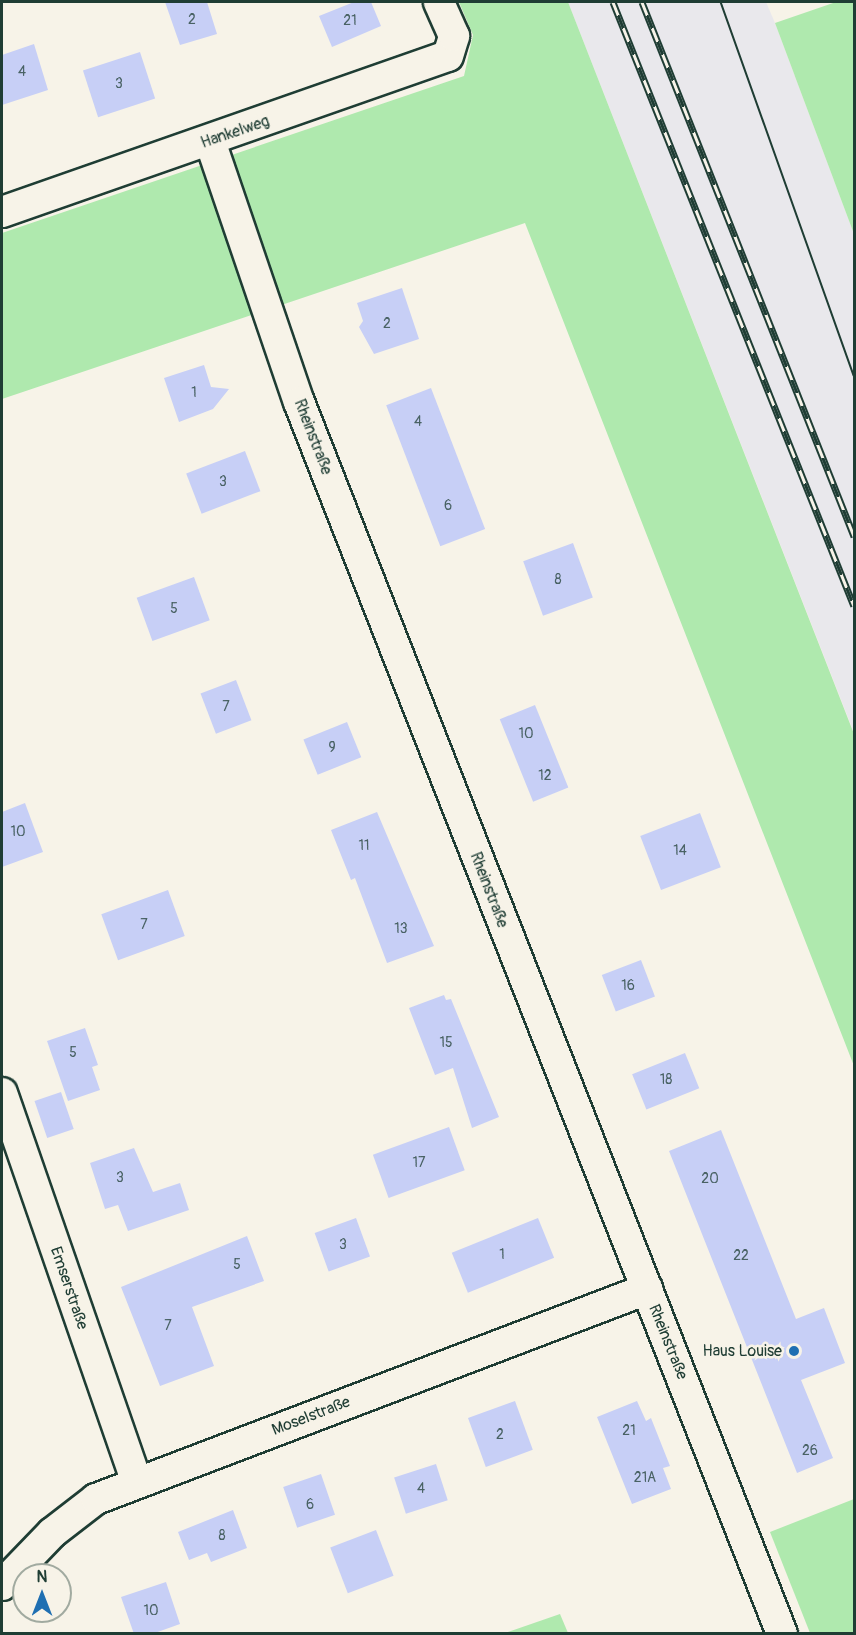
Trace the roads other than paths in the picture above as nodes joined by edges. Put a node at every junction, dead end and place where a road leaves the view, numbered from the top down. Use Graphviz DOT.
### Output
graph roads {
  1 [pos="439,2"];
  2 [pos="210,141"];
  3 [pos="2,212"];
  4 [pos="2,1094"];
  5 [pos="647,1289"];
  6 [pos="137,1482"];
  7 [pos="2,1585"];
  8 [pos="782,1634"];
  1 -- 2 [label="street, Hankelweg"];
  2 -- 3 [label="street, Hankelweg"];
  2 -- 5 [label="street, Rheinstraße"];
  4 -- 6 [label="street, Emserstraße"];
  5 -- 6 [label="street, Moselstraße"];
  5 -- 8 [label="street, Rheinstraße"];
  6 -- 7 [label="street, Moselstraße"];
}
